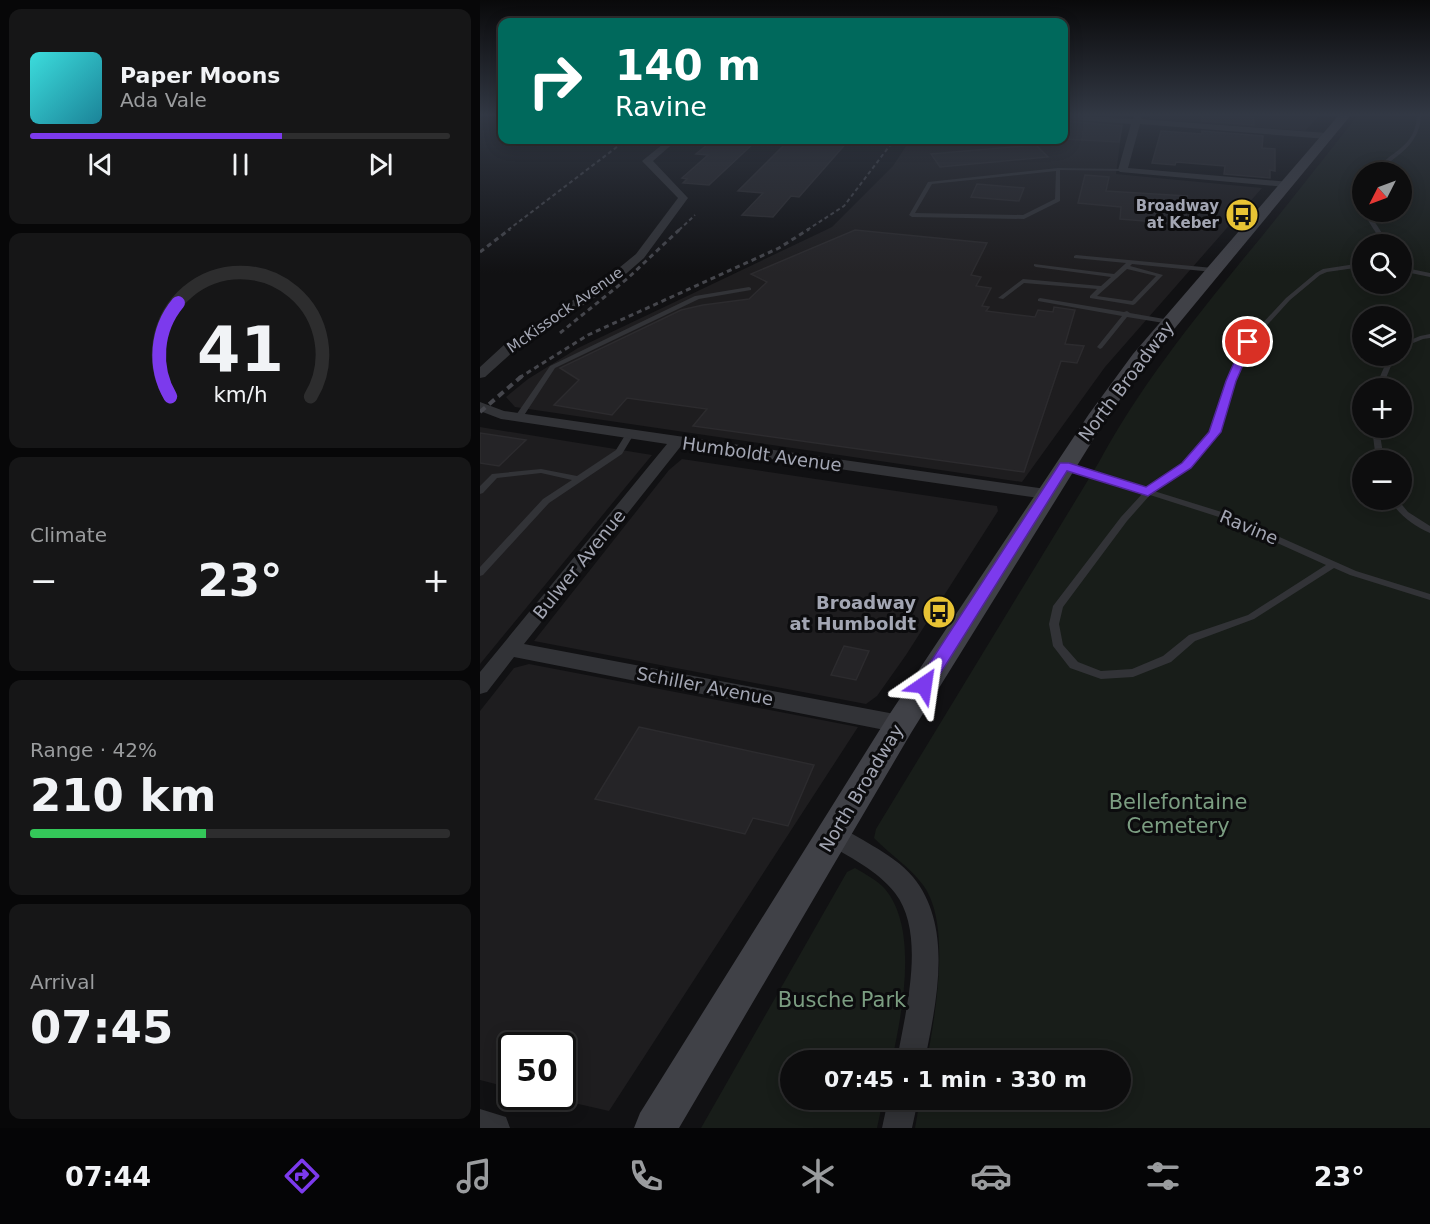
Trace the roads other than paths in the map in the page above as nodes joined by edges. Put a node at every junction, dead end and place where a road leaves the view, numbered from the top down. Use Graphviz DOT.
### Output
graph roads {
  1 [pos="653,168"];
  2 [pos="1300,168"];
  3 [pos="1058,169"];
  4 [pos="1123,170"];
  5 [pos="1286,184"];
  6 [pos="1370,222"];
  7 [pos="1380,234"];
  8 [pos="1076,257"];
  9 [pos="1036,265"];
  10 [pos="1127,265"];
  11 [pos="1352,266"];
  12 [pos="1213,270"];
  13 [pos="1412,271"];
  14 [pos="1430,275"];
  15 [pos="1114,276"];
  16 [pos="1102,288"];
  17 [pos="749,289"];
  18 [pos="1001,298"];
  19 [pos="1041,300"];
  20 [pos="1127,313"];
  21 [pos="1170,322"];
  22 [pos="1430,336"];
  23 [pos="1412,341"];
  24 [pos="1100,347"];
  25 [pos="480,374"];
  26 [pos="480,406"];
  27 [pos="518,418"];
  28 [pos="630,434"];
  29 [pos="677,441"];
  30 [pos="1064,466"];
  31 [pos="578,479"];
  32 [pos="480,491"];
  33 [pos="1148,492"];
  34 [pos="1046,494"];
  35 [pos="1401,510"];
  36 [pos="1430,531"];
  37 [pos="1332,565"];
  38 [pos="480,573"];
  39 [pos="1430,597"];
  40 [pos="510,649"];
  41 [pos="480,686"];
  42 [pos="900,724"];
  43 [pos="832,835"];
  44 [pos="912,1050"];
  45 [pos="901,1110"];
  46 [pos="480,1124"];
  47 [pos="495,1128"];
  48 [pos="655,1128"];
  49 [pos="897,1128"];
  1 -- 25 [label="street, McKissock Avenue"];
  2 -- 5 [label="main road, North Broadway"];
  3 -- 3 [label="lane"];
  3 -- 4 [label="lane"];
  4 -- 5 [label="street"];
  5 -- 12 [label="main road, North Broadway"];
  6 -- 7 [label="lane"];
  8 -- 10 [label="lane"];
  9 -- 15 [label="lane"];
  10 -- 12 [label="lane"];
  10 -- 15 [label="lane"];
  10 -- 16 [label="lane"];
  11 -- 33 [label="lane"];
  12 -- 21 [label="main road, North Broadway"];
  13 -- 14 [label="lane"];
  15 -- 16 [label="lane"];
  16 -- 18 [label="lane"];
  17 -- 27 [label="lane"];
  19 -- 20 [label="lane"];
  20 -- 21 [label="lane"];
  20 -- 24 [label="lane"];
  21 -- 30 [label="main road, North Broadway"];
  22 -- 23 [label="lane"];
  26 -- 27 [label="street, Humboldt Avenue"];
  27 -- 28 [label="street, Humboldt Avenue"];
  28 -- 29 [label="street, Humboldt Avenue"];
  28 -- 31 [label="lane"];
  29 -- 34 [label="street, Humboldt Avenue"];
  29 -- 40 [label="street, Bulwer Avenue"];
  30 -- 33 [label="lane, Ravine"];
  30 -- 34 [label="main road, North Broadway"];
  31 -- 32 [label="lane"];
  31 -- 38 [label="lane"];
  33 -- 37 [label="lane, Ravine"];
  33 -- 37 [label="lane"];
  34 -- 42 [label="main road, North Broadway"];
  35 -- 36 [label="lane"];
  37 -- 39 [label="lane, Ravine"];
  40 -- 41 [label="street, Bulwer Avenue"];
  40 -- 42 [label="street, Schiller Avenue"];
  42 -- 43 [label="main road, North Broadway"];
  43 -- 44 [label="street"];
  43 -- 48 [label="main road, North Broadway"];
  45 -- 49 [label="street"];
  46 -- 47 [label="street"];
}
